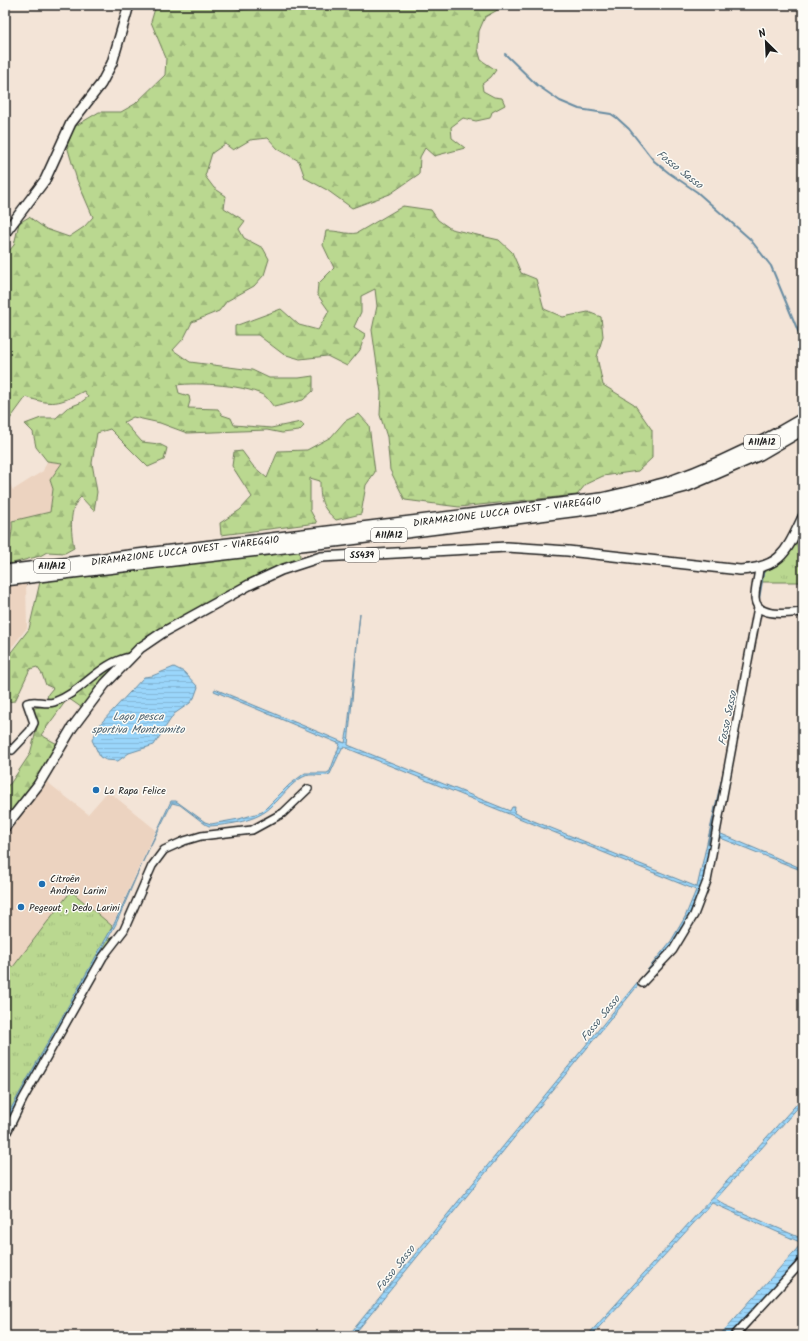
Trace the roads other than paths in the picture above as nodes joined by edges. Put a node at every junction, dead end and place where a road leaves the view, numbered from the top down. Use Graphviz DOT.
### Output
graph roads {
  1 [pos="129,5"];
  2 [pos="5,233"];
  3 [pos="803,419"];
  4 [pos="803,430"];
  5 [pos="722,466"];
  6 [pos="583,507"];
  7 [pos="803,517"];
  8 [pos="99,565"];
  9 [pos="759,569"];
  10 [pos="5,571"];
  11 [pos="5,580"];
  12 [pos="758,607"];
  13 [pos="803,612"];
  14 [pos="131,657"];
  15 [pos="5,746"];
  16 [pos="308,788"];
  17 [pos="5,827"];
  18 [pos="642,982"];
  19 [pos="5,1136"];
  20 [pos="803,1261"];
  21 [pos="734,1336"];
  1 -- 2 [label="main road"];
  3 -- 5 [label="highway, DIRAMAZIONE LUCCA OVEST - VIAREGGIO / A11/A12"];
  4 -- 5 [label="highway, DIRAMAZIONE LUCCA OVEST - VIAREGGIO / A11/A12"];
  5 -- 6 [label="highway, DIRAMAZIONE LUCCA OVEST - VIAREGGIO / A11/A12"];
  6 -- 8 [label="highway, DIRAMAZIONE LUCCA OVEST - VIAREGGIO / A11/A12"];
  6 -- 8 [label="highway, DIRAMAZIONE LUCCA OVEST - VIAREGGIO / A11/A12"];
  7 -- 9 [label="main road, SS439"];
  8 -- 10 [label="highway, DIRAMAZIONE LUCCA OVEST - VIAREGGIO / A11/A12"];
  8 -- 11 [label="highway, DIRAMAZIONE LUCCA OVEST - VIAREGGIO / A11/A12"];
  9 -- 12 [label="street"];
  9 -- 14 [label="main road, SS439"];
  12 -- 13 [label="street"];
  12 -- 18 [label="street"];
  14 -- 15 [label="street"];
  14 -- 17 [label="main road, SS439"];
  16 -- 19 [label="street"];
  20 -- 21 [label="street"];
}
